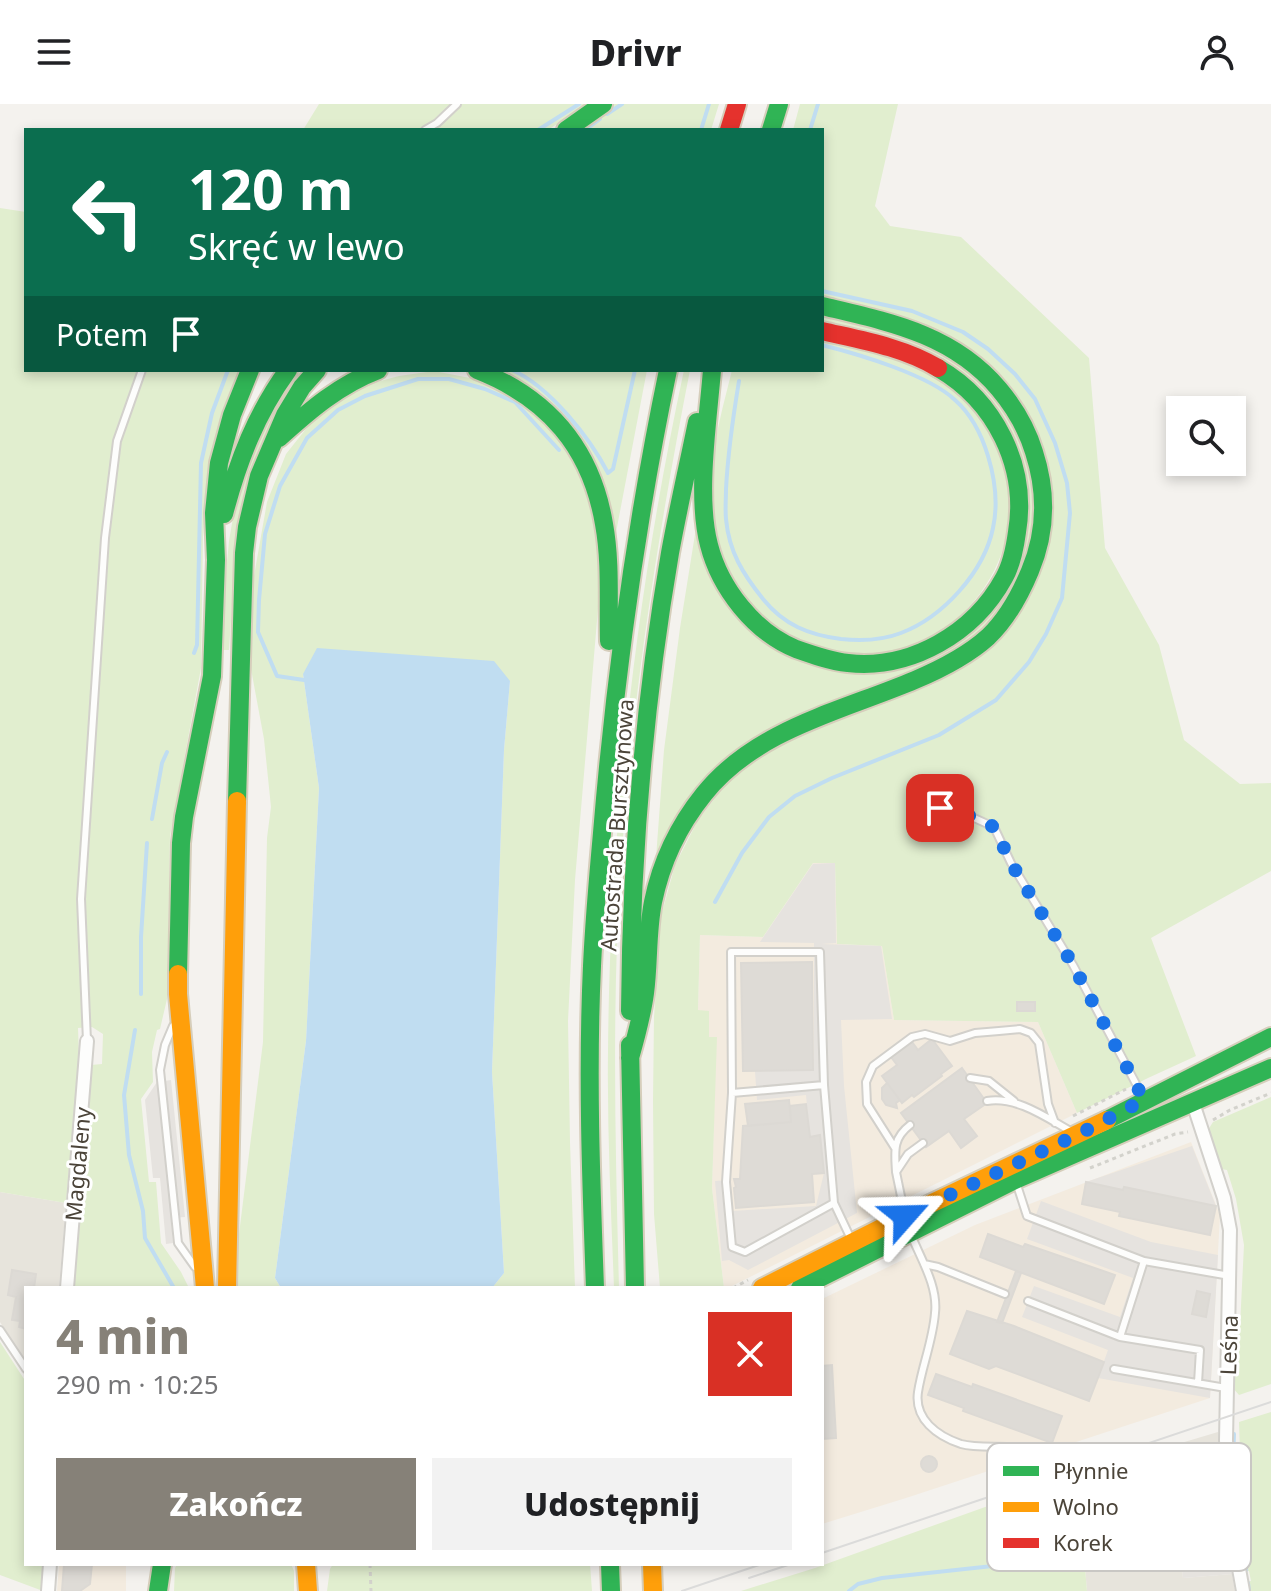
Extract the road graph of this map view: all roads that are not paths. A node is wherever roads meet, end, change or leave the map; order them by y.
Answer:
1 (457, 104) edge
2 (603, 104) edge
3 (737, 104) edge
4 (779, 104) edge
5 (428, 128) edge
6 (569, 128) edge
7 (730, 128) edge
8 (772, 128) edge
9 (824, 307) edge
10 (824, 331) edge
11 (141, 372) edge
12 (249, 372) edge
13 (287, 372) edge
14 (315, 372) edge
15 (372, 372) edge
16 (482, 372) edge
17 (668, 372) edge
18 (710, 372) edge
19 (710, 372) edge
20 (275, 442) junction
21 (216, 560) junction
22 (609, 734) junction
23 (912, 804) dead end
24 (1271, 1037) edge
25 (87, 1041) joint
26 (630, 1058) junction
27 (1271, 1068) edge
28 (970, 1078) dead end
29 (824, 1085) junction
30 (732, 1093) junction
31 (1144, 1100) junction
32 (987, 1101) dead end
33 (1017, 1103) junction
34 (1193, 1103) junction
35 (1055, 1123) junction
36 (910, 1125) dead end
37 (1077, 1135) junction
38 (923, 1143) dead end
39 (895, 1148) junction
40 (896, 1172) junction
41 (1015, 1180) junction
42 (834, 1203) junction
43 (908, 1224) junction
44 (852, 1242) junction
45 (1144, 1261) junction
46 (924, 1264) junction
47 (1230, 1276) junction
48 (67, 1286) edge
49 (205, 1286) edge
50 (227, 1286) edge
51 (595, 1286) edge
52 (635, 1286) edge
53 (766, 1286) edge
54 (803, 1286) edge
55 (1005, 1294) dead end
56 (1028, 1301) dead end
57 (0, 1330) edge
58 (1120, 1337) junction
59 (24, 1366) edge
60 (1114, 1369) dead end
61 (1198, 1383) junction
62 (1226, 1388) junction
63 (1226, 1443) edge
64 (987, 1446) edge
65 (50, 1566) edge
66 (162, 1566) edge
67 (610, 1566) edge
68 (652, 1566) edge
69 (1239, 1571) edge
70 (48, 1591) edge
71 (158, 1591) edge
72 (611, 1591) edge
73 (653, 1591) edge
74 (1243, 1591) edge

1 - 5 lane
2 - 6 main road
3 - 7 main road
4 - 8 main road
9 - 26 main road
10 - 19 main road
11 - 25 lane
12 - 21 main road
13 - 21 main road
14 - 20 main road
15 - 20 main road
16 - 22 main road
17 - 22 main road, Autostrada Bursztynowa
18 - 26 main road, Autostrada Bursztynowa
20 - 50 main road
21 - 49 main road
22 - 51 main road, Autostrada Bursztynowa
23 - 31 lane
24 - 31 main road
25 - 48 street, Magdaleny
26 - 52 main road, Autostrada Bursztynowa
27 - 34 main road
28 - 33 lane
29 - 30 lane
29 - 30 lane
29 - 42 lane
30 - 42 lane
31 - 37 main road
32 - 33 lane
33 - 35 lane
34 - 41 main road
34 - 47 street, Leśna
35 - 37 lane
35 - 39 lane
36 - 39 lane
37 - 43 main road
38 - 40 lane
39 - 40 lane
40 - 43 lane
41 - 43 main road
41 - 45 lane
42 - 44 lane
43 - 44 main road
43 - 46 lane
43 - 54 main road
44 - 53 main road
45 - 47 lane
45 - 58 lane
46 - 55 lane
46 - 64 lane
47 - 62 street, Leśna
56 - 58 lane
57 - 59 lane
58 - 61 lane
60 - 61 lane
61 - 62 lane
62 - 63 street, Leśna
65 - 70 street
66 - 71 main road
67 - 72 main road
68 - 73 main road
69 - 74 street, Leśna

